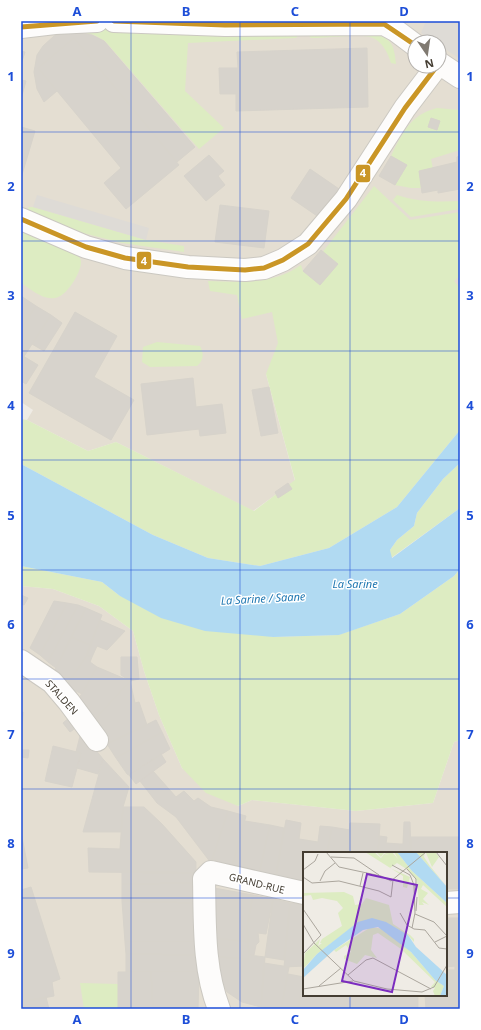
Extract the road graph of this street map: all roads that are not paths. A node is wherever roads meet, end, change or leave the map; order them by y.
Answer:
1 (97, 21) edge
2 (114, 21) edge
3 (387, 23) edge
4 (21, 27) edge
5 (407, 39) edge
6 (447, 68) edge
7 (431, 74) edge
8 (460, 77) edge
9 (21, 219) edge
10 (21, 661) edge
11 (97, 740) dead end
12 (303, 893) edge
13 (447, 902) edge
14 (460, 902) edge
15 (219, 1009) edge

1 - 4 street
2 - 3 street
3 - 5 street
6 - 8 street
7 - 9 street
10 - 11 street, STALDEN
12 - 15 street, GRAND-RUE
13 - 14 street

